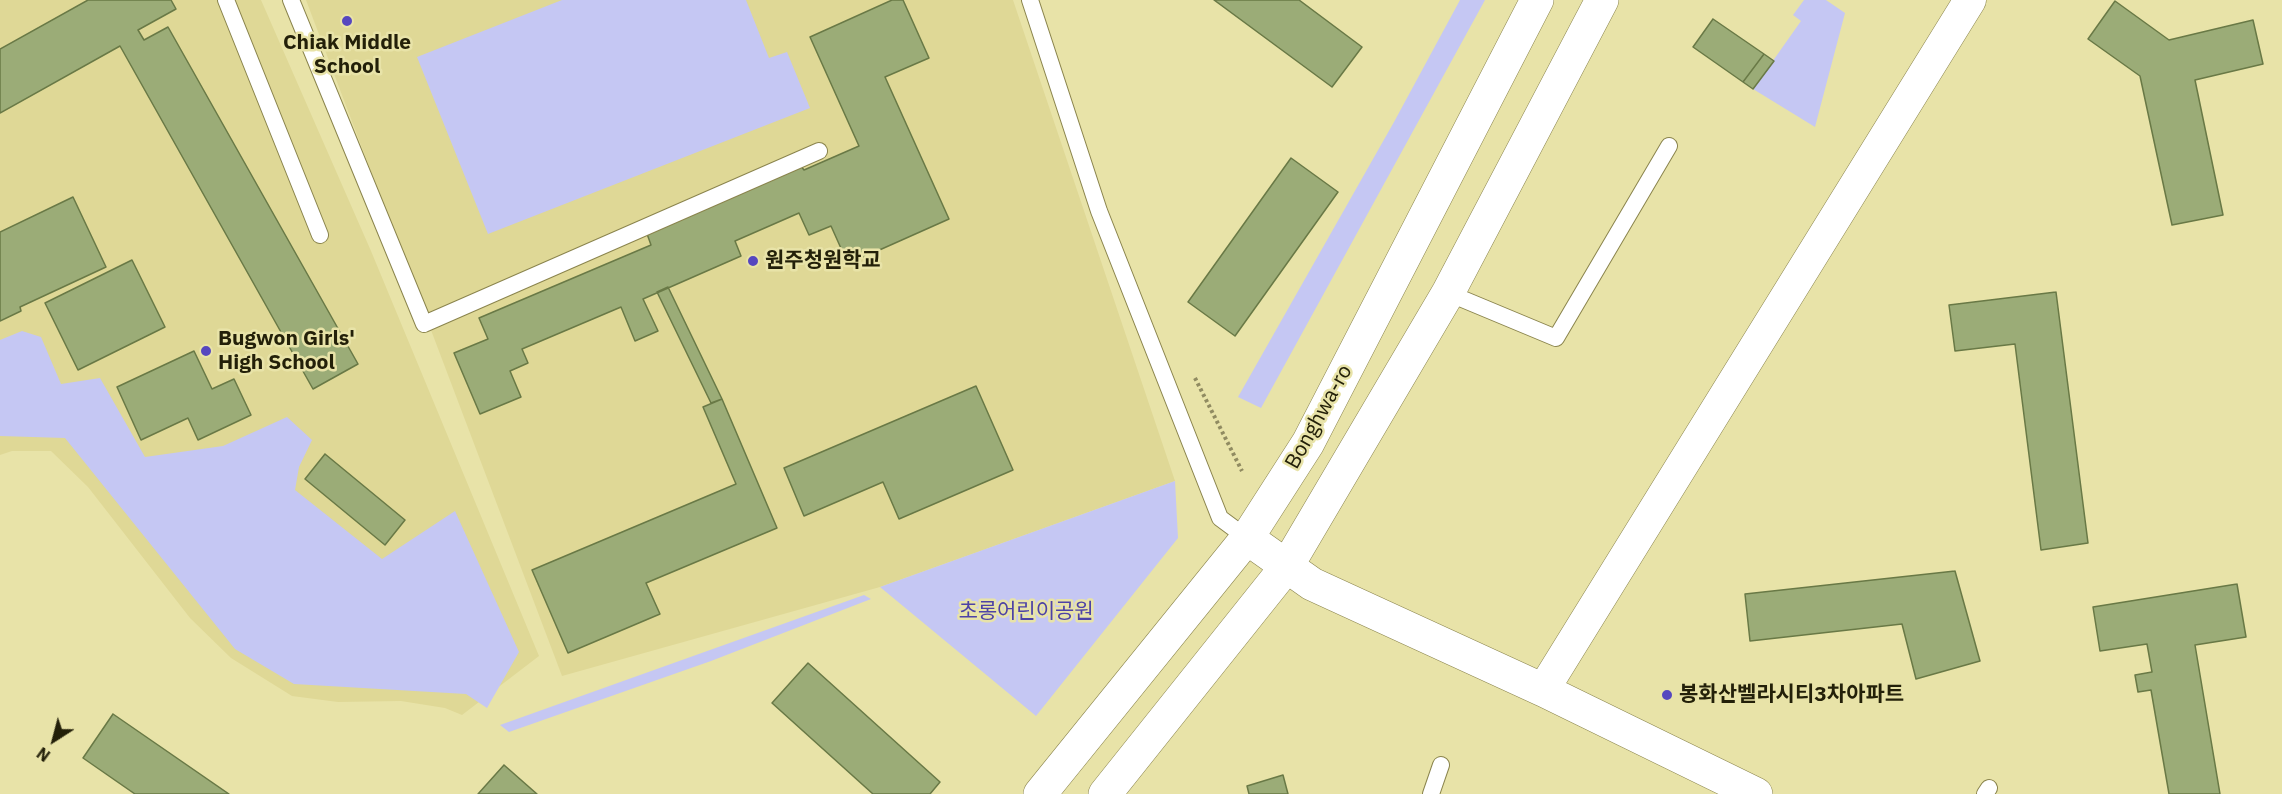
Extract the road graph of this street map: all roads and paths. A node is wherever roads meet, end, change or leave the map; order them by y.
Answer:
1 (226, 0) edge
2 (291, 0) edge
3 (1030, 0) edge
4 (1537, 0) edge
5 (1602, 0) edge
6 (1970, 0) edge
7 (1669, 146) dead end
8 (819, 151) dead end
9 (320, 235) dead end
10 (1448, 293) junction
11 (1168, 385) junction
12 (1242, 471) dead end
13 (1246, 538) junction
14 (1287, 566) junction
15 (1543, 690) junction
16 (1441, 765) dead end
17 (1040, 794) edge
18 (1105, 794) edge
19 (1431, 794) edge
20 (1756, 794) edge

1 - 9 lane
2 - 8 lane
3 - 11 lane
4 - 13 street, Bonghwa-ro
5 - 10 street
6 - 15 street
7 - 10 lane
10 - 14 street
11 - 12 path
11 - 13 lane
13 - 14 street
13 - 17 street, Bonghwa-ro
14 - 15 street
14 - 18 street
15 - 20 street
16 - 19 lane

